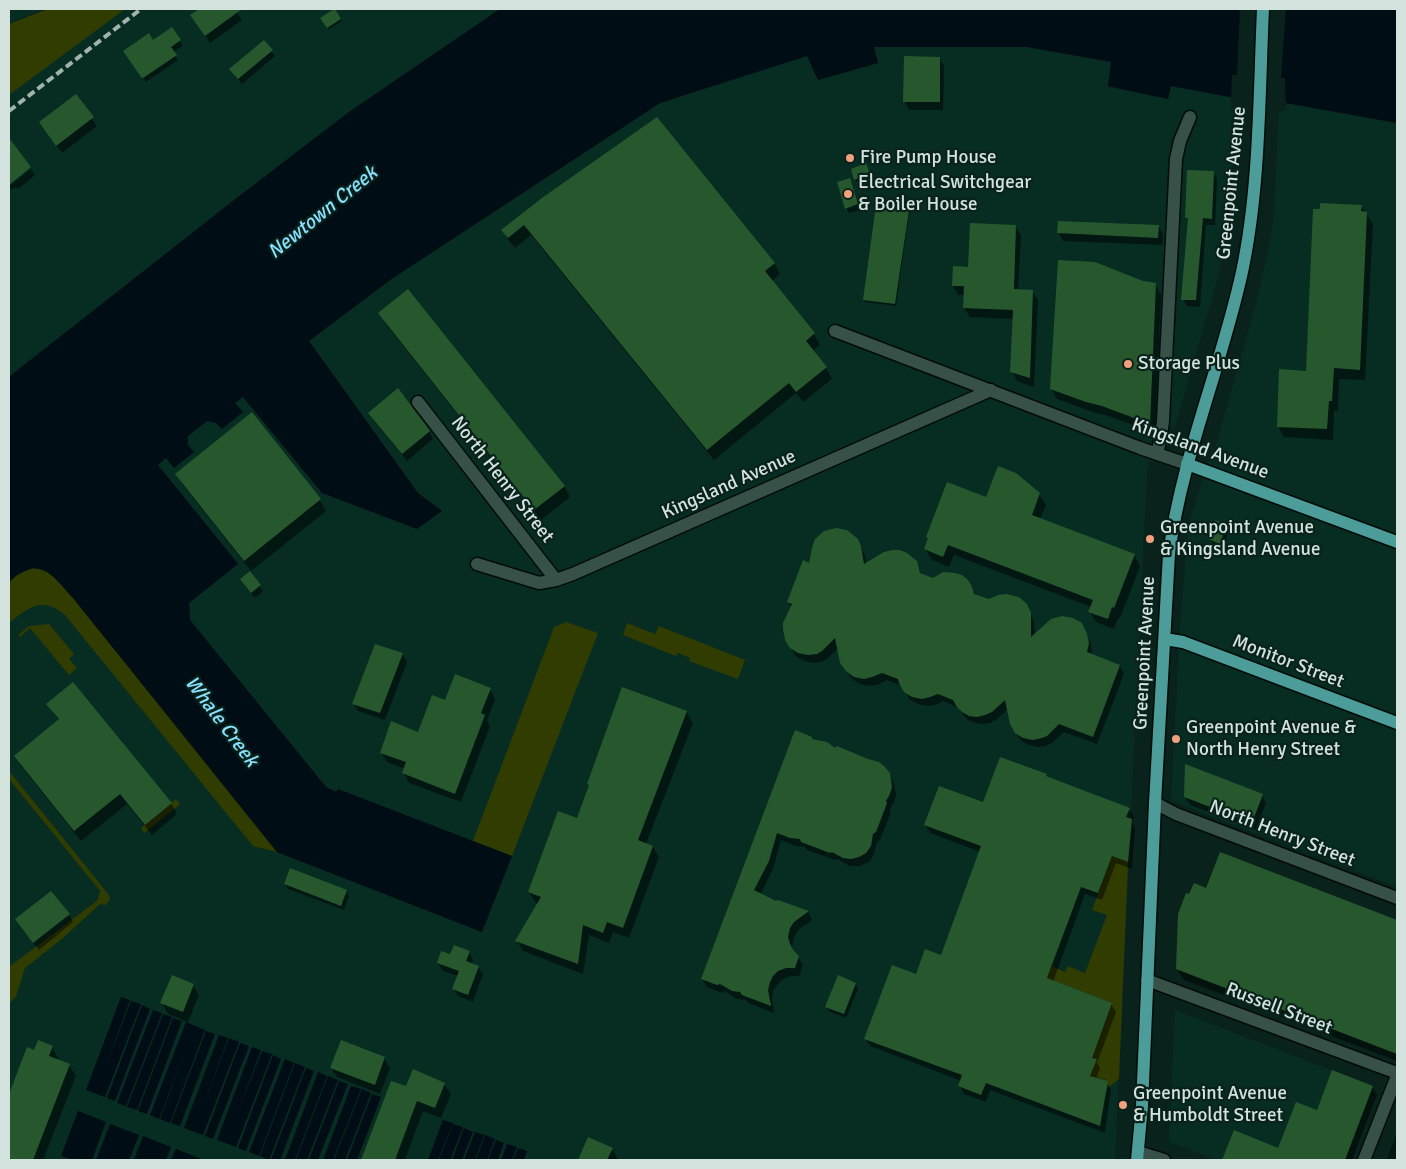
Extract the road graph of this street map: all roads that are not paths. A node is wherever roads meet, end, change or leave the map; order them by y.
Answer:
1 (1263, 9) edge
2 (1190, 117) dead end
3 (835, 330) dead end
4 (991, 390) junction
5 (418, 402) dead end
6 (1157, 454) junction
7 (1187, 464) junction
8 (1397, 542) edge
9 (477, 564) dead end
10 (556, 580) junction
11 (1165, 639) junction
12 (1397, 723) edge
13 (1155, 803) junction
14 (1397, 898) edge
15 (1147, 980) junction
16 (1397, 1075) edge
17 (1138, 1156) edge
18 (1164, 1160) edge
19 (1364, 1160) edge

1 - 7 main road, Greenpoint Avenue
2 - 6 street
3 - 4 street, Kingsland Avenue
4 - 6 street, Kingsland Avenue
4 - 10 street, Kingsland Avenue
5 - 10 street, North Henry Street
6 - 7 street, Kingsland Avenue
7 - 8 main road, Kingsland Avenue
7 - 11 main road, Greenpoint Avenue
9 - 10 street, Kingsland Avenue
11 - 12 main road, Monitor Street
11 - 13 main road, Greenpoint Avenue
13 - 14 street, North Henry Street
13 - 15 main road, Greenpoint Avenue
15 - 16 street, Russell Street
15 - 17 main road, Greenpoint Avenue
16 - 19 street
17 - 18 street

